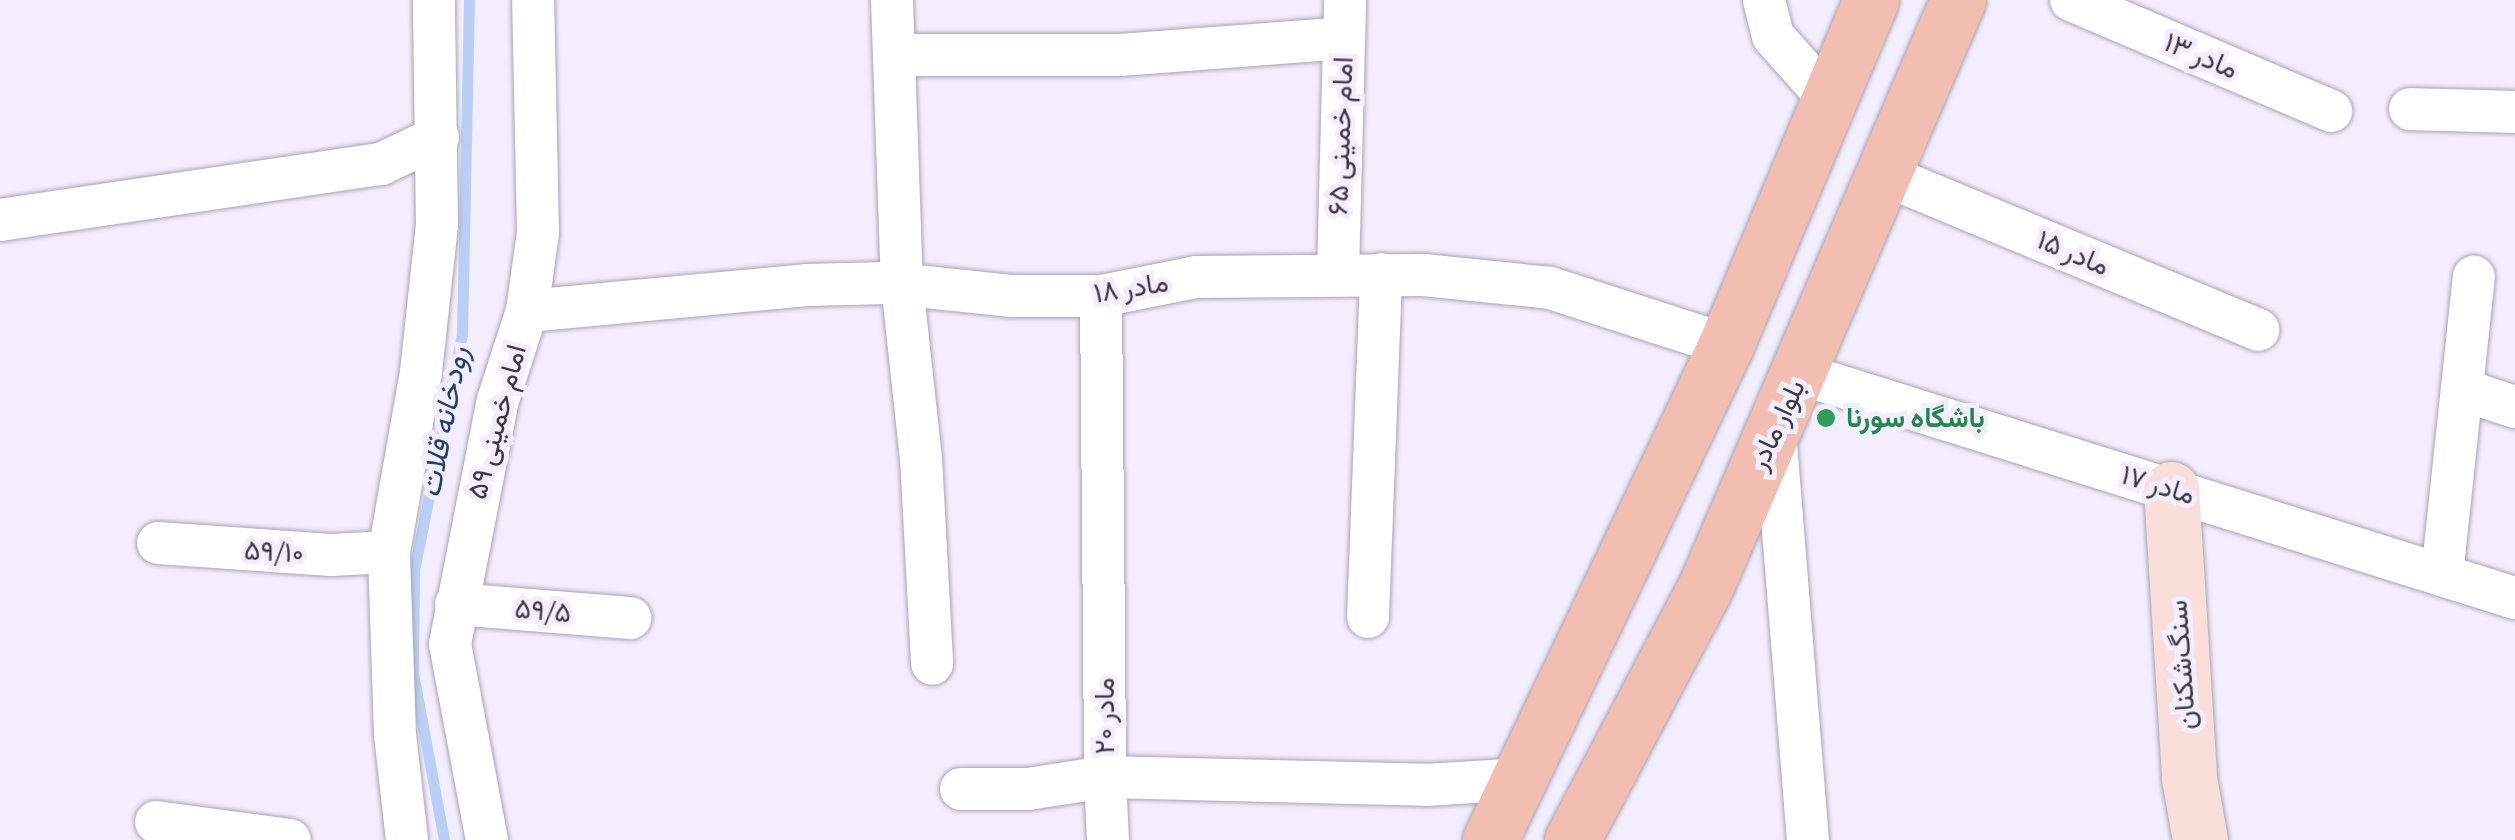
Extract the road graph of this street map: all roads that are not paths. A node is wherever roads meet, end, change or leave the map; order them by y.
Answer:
1 (434, 0) edge
2 (532, 0) edge
3 (892, 0) edge
4 (1764, 0) edge
5 (1871, 0) edge
6 (1958, 0) edge
7 (2072, 0) edge
8 (1344, 19) edge
9 (894, 55) junction
10 (1826, 96) junction
11 (2410, 109) dead end
12 (2331, 111) dead end
13 (2515, 112) edge
14 (438, 137) junction
15 (1887, 176) junction
16 (0, 220) edge
17 (1338, 273) junction
18 (1381, 274) junction
19 (2474, 277) dead end
20 (902, 284) junction
21 (1101, 296) junction
22 (527, 312) junction
23 (2258, 330) dead end
24 (1726, 345) junction
25 (1801, 374) junction
26 (2463, 390) junction
27 (2515, 407) edge
28 (1774, 425) junction
29 (2170, 489) junction
30 (158, 543) dead end
31 (389, 552) junction
32 (2442, 575) junction
33 (2515, 598) edge
34 (456, 604) junction
35 (1368, 617) dead end
36 (630, 618) dead end
37 (932, 664) dead end
38 (1105, 777) junction
39 (1523, 779) junction
40 (961, 788) dead end
41 (156, 822) dead end
42 (290, 840) edge
43 (407, 840) edge
44 (488, 840) edge
45 (1108, 840) edge
46 (1490, 840) edge
47 (1572, 840) edge
48 (1808, 840) edge
49 (2200, 840) edge

1 - 14 street
2 - 22 street, امام خمینی ۵۹
3 - 9 street
4 - 10 street
5 - 10 main road
6 - 15 main road, بلوار مادر
7 - 12 street, مادر ۱۳
8 - 9 street
8 - 17 street, امام خمینی ۶۵
9 - 20 street
10 - 24 main road
11 - 13 street
14 - 16 street
14 - 31 street
15 - 23 street, مادر ۱۵
15 - 25 main road, بلوار مادر
17 - 18 street, مادر ۱۸
17 - 21 street, مادر ۱۸
18 - 24 street, مادر ۱۸
18 - 35 street
19 - 26 street
20 - 21 street, مادر ۱۸
20 - 22 street, مادر ۱۸
20 - 37 street
21 - 38 street, مادر ۲۰
22 - 34 street, امام خمینی ۵۹
24 - 39 main road
25 - 28 main road, بلوار مادر
25 - 29 street, مادر ۱۷
26 - 27 street
26 - 32 street
28 - 47 main road, بلوار مادر
28 - 48 street
29 - 32 street, مادر ۱۷
29 - 49 street, سنگ‌شکنان
30 - 31 street, ۵۹/۱۰
31 - 43 street
32 - 33 street, مادر ۱۷
34 - 36 street, ۵۹/۵
34 - 44 street, امام خمینی ۵۹
38 - 39 street, مادر ۲۰
38 - 40 street
38 - 45 street
39 - 46 main road
41 - 42 street

